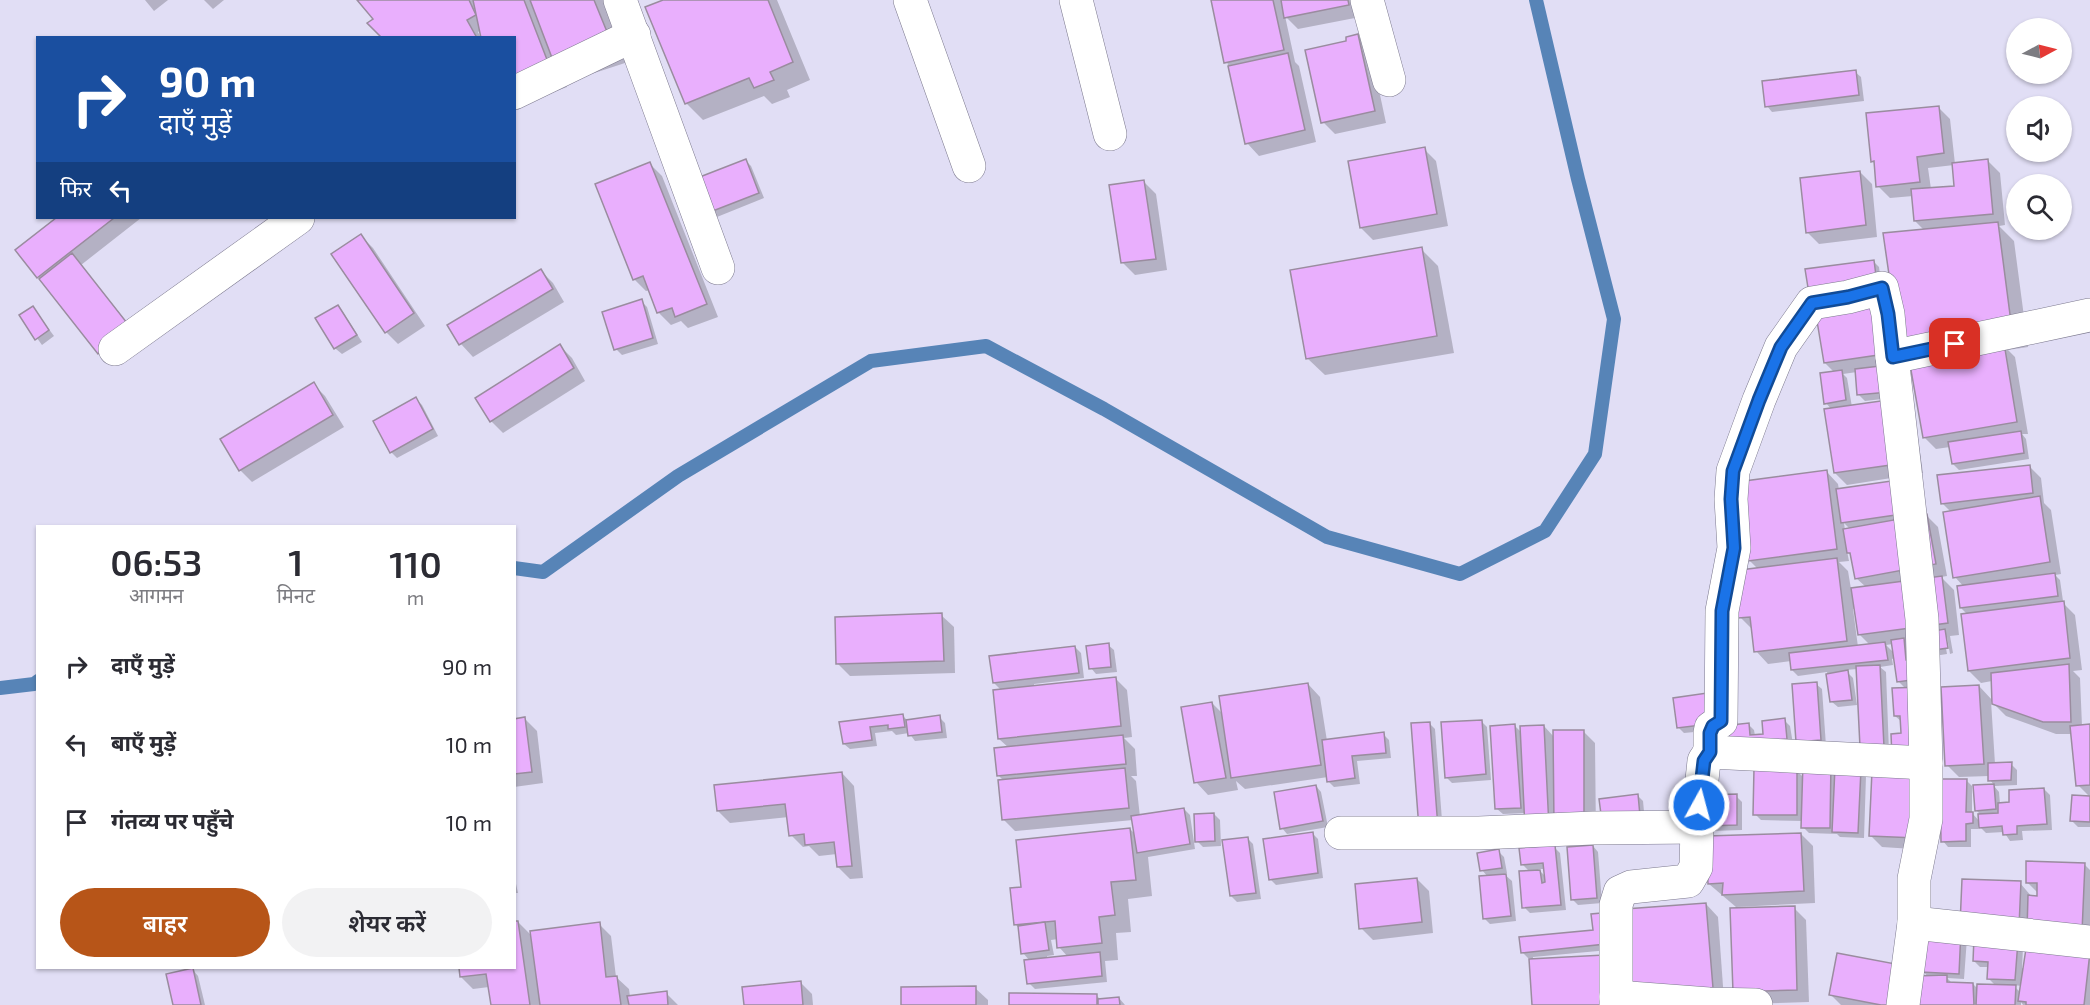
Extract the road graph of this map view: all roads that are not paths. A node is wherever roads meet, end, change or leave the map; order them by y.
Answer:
1 (620, 0) edge
2 (910, 0) edge
3 (1076, 0) edge
4 (1367, 0) edge
5 (634, 35) junction
6 (1389, 80) dead end
7 (516, 92) edge
8 (1110, 134) dead end
9 (969, 166) dead end
10 (297, 219) edge
11 (718, 268) dead end
12 (2090, 315) edge
13 (115, 349) dead end
14 (1893, 357) junction
15 (1710, 752) junction
16 (1926, 763) junction
17 (1697, 827) junction
18 (1341, 833) dead end
19 (1914, 923) junction
20 (2090, 942) edge
21 (1616, 1001) edge
22 (1756, 1005) edge
23 (1903, 1005) edge

1 - 5 street
2 - 9 street
3 - 8 street
4 - 6 street
5 - 7 street
5 - 11 street
10 - 13 street
12 - 14 street
14 - 15 street
14 - 16 street
15 - 16 street
15 - 17 street
16 - 19 street
17 - 18 street
17 - 21 street
19 - 20 street
19 - 23 street
21 - 22 street

